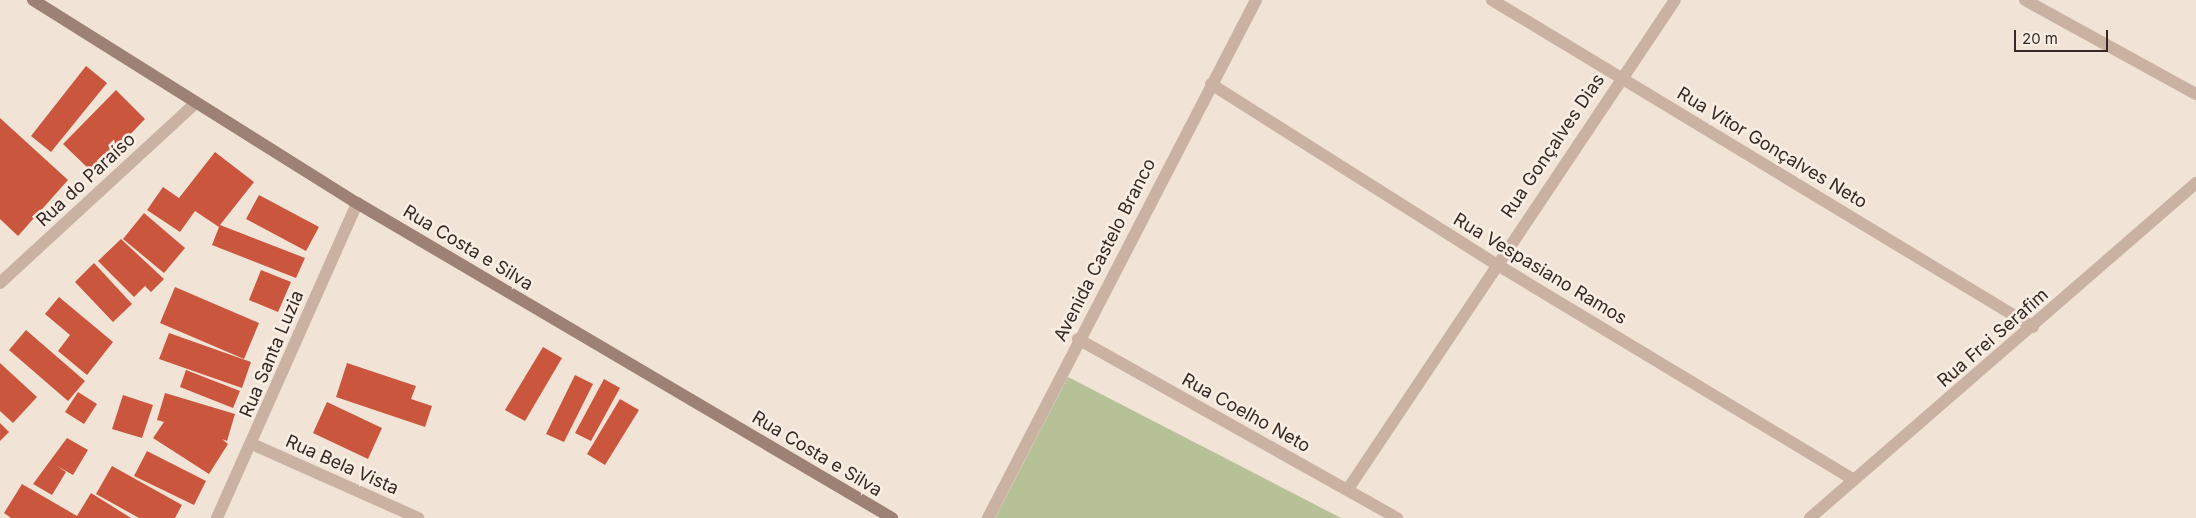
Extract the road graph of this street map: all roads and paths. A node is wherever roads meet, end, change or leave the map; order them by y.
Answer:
1 (33, 0) edge
2 (1256, 0) edge
3 (1492, 0) edge
4 (1675, 0) edge
5 (2025, 0) edge
6 (1620, 77) junction
7 (1211, 84) junction
8 (2196, 94) edge
9 (196, 103) junction
10 (2196, 183) edge
11 (357, 203) junction
12 (1496, 264) junction
13 (0, 283) edge
14 (2033, 327) junction
15 (1078, 340) junction
16 (252, 444) junction
17 (1854, 480) junction
18 (1348, 489) junction
19 (217, 518) edge
20 (418, 518) edge
21 (892, 518) edge
22 (988, 518) edge
23 (1397, 518) edge
24 (1810, 518) edge

1 - 9 street, Rua Costa e Silva
2 - 7 street, Avenida Castelo Branco
3 - 6 street, Rua Vitor Gonçalves Neto
4 - 6 street, Rua Gonçalves Dias
5 - 8 street
6 - 12 street, Rua Gonçalves Dias
6 - 14 street, Rua Vitor Gonçalves Neto
7 - 12 street, Rua Vespasiano Ramos
7 - 15 street, Avenida Castelo Branco
9 - 11 street, Rua Costa e Silva
9 - 13 street, Rua do Paraíso
10 - 14 street, Rua Frei Serafim
11 - 16 street, Rua Santa Luzia
11 - 21 street, Rua Costa e Silva
12 - 17 street, Rua Vespasiano Ramos
12 - 18 street, Rua Gonçalves Dias
14 - 17 street, Rua Frei Serafim
15 - 18 street, Rua Coelho Neto
15 - 22 street, Avenida Castelo Branco
16 - 19 street, Rua Santa Luzia
16 - 20 street, Rua Bela Vista
17 - 24 street, Rua Frei Serafim
18 - 23 street, Rua Coelho Neto

